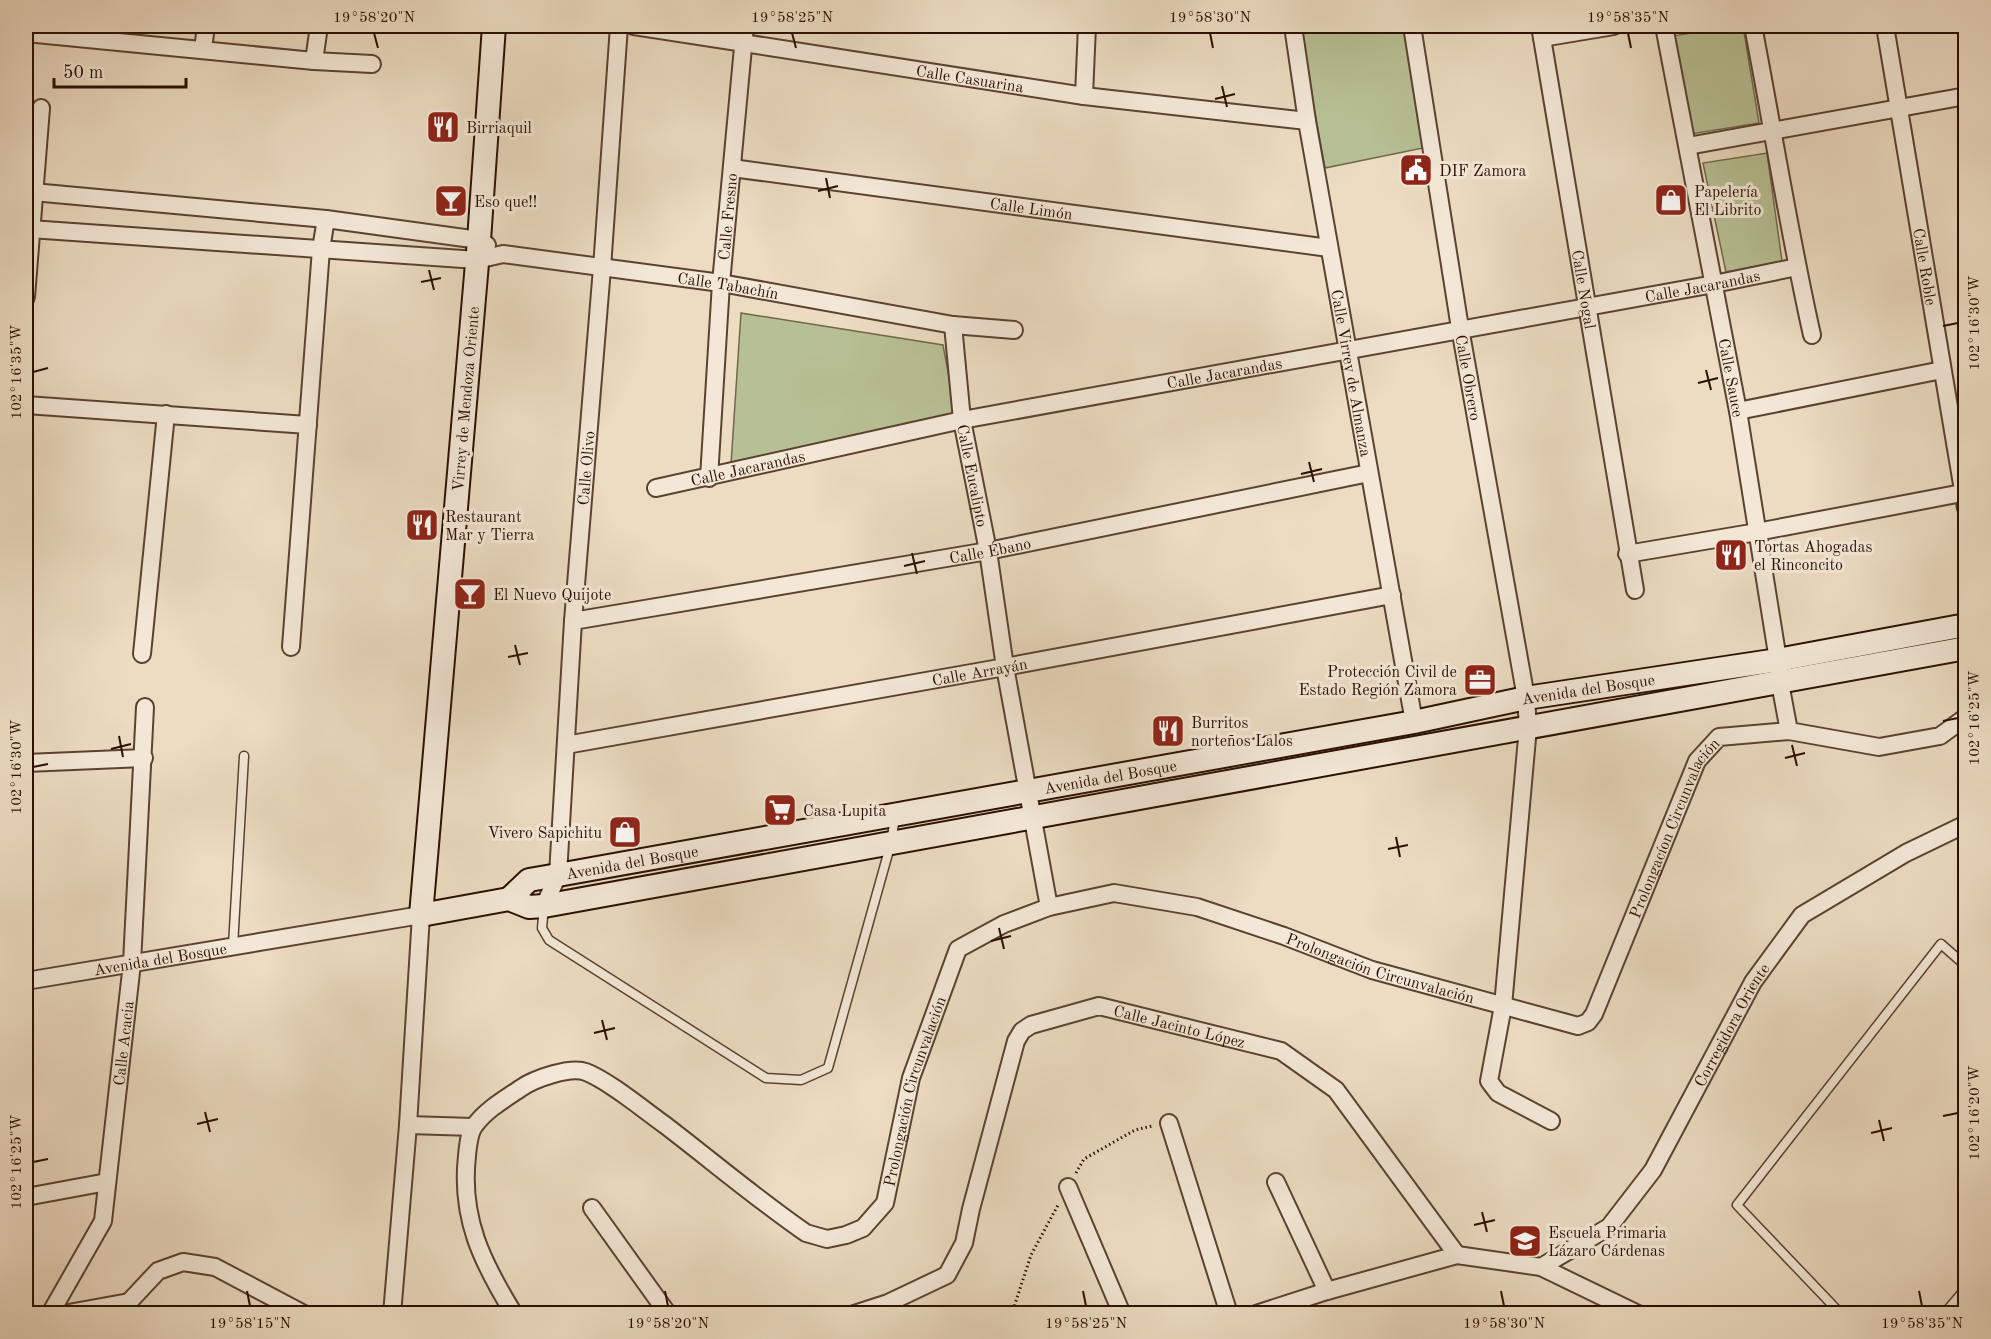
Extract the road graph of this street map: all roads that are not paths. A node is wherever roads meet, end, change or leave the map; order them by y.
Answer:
1 (206, 26) edge
2 (319, 26) edge
3 (494, 26) edge
4 (619, 26) edge
5 (634, 26) edge
6 (1088, 26) edge
7 (1293, 26) edge
8 (1412, 26) edge
9 (1614, 26) edge
10 (1664, 26) edge
11 (1753, 26) edge
12 (1885, 26) edge
13 (1541, 32) edge
14 (26, 33) edge
15 (82, 33) edge
16 (744, 33) edge
17 (203, 49) junction
18 (314, 60) junction
19 (372, 64) dead end
20 (1084, 96) junction
21 (1965, 96) edge
22 (1900, 107) junction
23 (41, 108) dead end
24 (1306, 121) junction
25 (1773, 129) junction
26 (1688, 146) junction
27 (732, 168) junction
28 (33, 192) junction
29 (326, 219) junction
30 (30, 229) junction
31 (1329, 248) junction
32 (321, 249) junction
33 (478, 250) junction
34 (1797, 267) junction
35 (602, 268) junction
36 (721, 283) junction
37 (1714, 284) junction
38 (26, 297) edge
39 (1587, 307) junction
40 (953, 325) junction
41 (1460, 328) junction
42 (1014, 330) dead end
43 (1812, 335) dead end
44 (1346, 350) junction
45 (1942, 370) junction
46 (26, 405) edge
47 (1738, 411) junction
48 (166, 414) junction
49 (963, 420) junction
50 (308, 425) junction
51 (1369, 473) junction
52 (709, 478) junction
53 (656, 488) dead end
54 (1964, 501) edge
55 (1758, 532) junction
56 (988, 551) junction
57 (1628, 554) junction
58 (1635, 590) dead end
59 (1392, 595) junction
60 (573, 621) junction
61 (1965, 625) edge
62 (291, 647) dead end
63 (1965, 648) edge
64 (142, 654) dead end
65 (1778, 660) junction
66 (1005, 667) junction
67 (1780, 683) junction
68 (1526, 698) junction
69 (145, 707) dead end
70 (1965, 717) edge
71 (1414, 722) junction
72 (1528, 727) junction
73 (1789, 731) junction
74 (566, 745) junction
75 (244, 756) dead end
76 (144, 758) junction
77 (26, 763) edge
78 (1029, 790) junction
79 (895, 814) junction
80 (1032, 816) junction
81 (1965, 824) edge
82 (891, 843) junction
83 (558, 874) junction
84 (509, 899) junction
85 (544, 906) junction
86 (1049, 907) junction
87 (421, 915) junction
88 (233, 946) junction
89 (132, 963) junction
90 (1965, 966) edge
91 (26, 981) edge
92 (1503, 1006) junction
93 (1588, 1022) joint
94 (1551, 1120) dead end
95 (1169, 1123) dead end
96 (408, 1125) junction
97 (473, 1127) junction
98 (107, 1182) junction
99 (1276, 1182) dead end
100 (1068, 1187) dead end
101 (26, 1197) edge
102 (592, 1208) dead end
103 (1457, 1255) junction
104 (1541, 1267) junction
105 (1965, 1288) edge
106 (1328, 1291) junction
107 (127, 1308) edge
108 (50, 1314) edge
109 (63, 1314) edge
110 (304, 1314) edge
111 (392, 1314) edge
112 (514, 1314) edge
113 (668, 1314) edge
114 (854, 1314) edge
115 (1122, 1314) edge
116 (1229, 1314) edge
117 (1256, 1314) edge
118 (1638, 1314) edge
119 (1841, 1314) edge
120 (1944, 1314) edge

1 - 17 street
2 - 18 street
3 - 33 street, Virrey de Mendoza Oriente
4 - 35 street, Calle Olivo
5 - 16 street, Calle Casuarina
6 - 20 street
7 - 24 street, Calle Virrey de Almanza
8 - 41 street, Calle Obrero
9 - 13 street
10 - 26 street, Calle Sauce
11 - 25 street
12 - 22 street, Calle Roble
13 - 39 street, Calle Nogal
14 - 15 street
15 - 17 street
16 - 20 street, Calle Casuarina
16 - 27 street, Calle Fresno
17 - 18 street
18 - 19 street
20 - 24 street, Calle Casuarina
21 - 22 street
22 - 25 street
22 - 45 street, Calle Roble
23 - 28 street
24 - 31 street, Calle Virrey de Almanza
25 - 26 street
25 - 34 street
26 - 37 street, Calle Sauce
27 - 31 street, Calle Limón
27 - 36 street, Calle Fresno
28 - 29 street
28 - 30 street
29 - 32 street
29 - 33 street
30 - 32 street
30 - 38 street
31 - 44 street, Calle Virrey de Almanza
32 - 33 street
32 - 50 street
33 - 35 street, Calle Tabachín
33 - 87 street, Virrey de Mendoza Oriente
34 - 37 street, Calle Jacarandas
34 - 43 street
35 - 36 street, Calle Tabachín
35 - 60 street, Calle Olivo
36 - 40 street, Calle Tabachín
36 - 52 street, Calle Fresno
37 - 39 street, Calle Jacarandas
37 - 47 street, Calle Sauce
39 - 41 street, Calle Jacarandas
39 - 57 street, Calle Nogal
40 - 42 street, Calle Tabachín
40 - 49 street, Calle Eucalipto
41 - 44 street, Calle Jacarandas
41 - 68 street, Calle Obrero
44 - 49 street, Calle Jacarandas
44 - 51 street, Calle Virrey de Almanza
45 - 47 street
45 - 54 street, Calle Roble
46 - 48 street
47 - 55 street, Calle Sauce
48 - 50 street
48 - 64 street
49 - 52 street, Calle Jacarandas
49 - 56 street, Calle Eucalipto
50 - 62 street
51 - 56 street, Calle Ébano
51 - 59 street, Calle Virrey de Almanza
52 - 53 street, Calle Jacarandas
54 - 55 street
55 - 57 street
55 - 65 street, Calle Sauce
56 - 60 street, Calle Ébano
56 - 66 street, Calle Eucalipto
57 - 58 street, Calle Nogal
59 - 66 street, Calle Arrayán
59 - 71 street, Calle Virrey de Almanza
60 - 74 street, Calle Olivo
61 - 65 street, Avenida del Bosque
63 - 67 street, Avenida del Bosque
65 - 67 street, Calle Sauce
65 - 68 street, Avenida del Bosque
66 - 74 street, Calle Arrayán
66 - 78 street, Calle Eucalipto
67 - 72 street, Avenida del Bosque
67 - 73 street, Calle Sauce
68 - 71 street, Avenida del Bosque
68 - 72 street, Calle Obrero
69 - 76 street, Calle Acacia
70 - 73 street, Prolongacíon Circunvalación
71 - 78 street, Avenida del Bosque
72 - 80 street, Avenida del Bosque
72 - 92 street, Calle Obrero
73 - 93 street, Prolongacíon Circunvalación
74 - 83 street, Calle Olivo
75 - 88 lane
76 - 77 street
76 - 89 street, Calle Acacia
78 - 79 street, Avenida del Bosque
78 - 80 street, Calle Eucalipto
79 - 82 lane
79 - 83 street, Avenida del Bosque
80 - 82 street, Avenida del Bosque
80 - 86 street, Calle Eucalipto
81 - 104 street, Corregidora Oriente
82 - 85 street, Avenida del Bosque
82 - 85 lane
83 - 84 street, Avenida del Bosque
83 - 85 street, Calle Olivo
84 - 85 street, Avenida del Bosque
84 - 87 street, Avenida del Bosque
86 - 92 street, Prolongación Circunvalación
86 - 97 street, Prolongación Circunvalación
87 - 88 street, Avenida del Bosque
87 - 96 street
88 - 89 street, Avenida del Bosque
89 - 91 street, Avenida del Bosque
89 - 98 street, Calle Acacia
90 - 119 lane
92 - 93 street, Prolongación Circunvalación
92 - 94 street, Calle Obrero
95 - 116 street
96 - 97 street
96 - 111 street
97 - 112 street
98 - 101 street
98 - 108 street, Calle Acacia
99 - 106 street
100 - 115 street
102 - 113 street
103 - 104 street
103 - 106 street
103 - 114 street, Calle Jacinto López
104 - 118 street
105 - 120 lane
106 - 117 street
107 - 109 street
107 - 110 street

